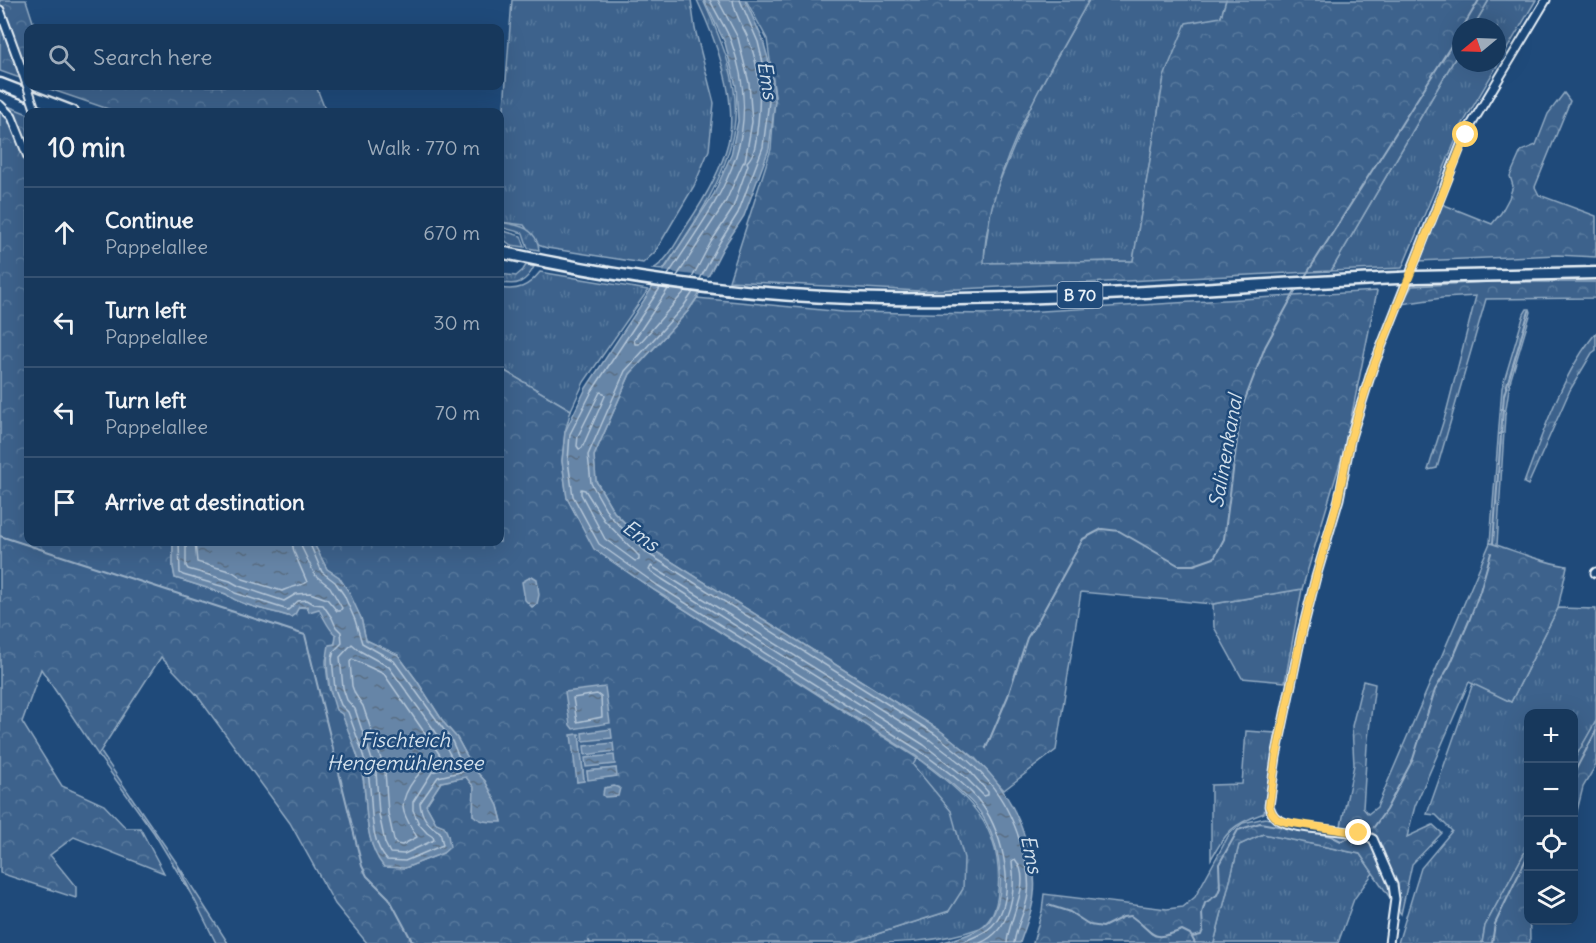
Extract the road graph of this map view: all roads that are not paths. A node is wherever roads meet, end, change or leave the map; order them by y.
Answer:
1 (1546, 0) edge
2 (0, 10) edge
3 (24, 76) edge
4 (0, 84) edge
5 (29, 90) edge
6 (0, 105) edge
7 (35, 108) edge
8 (63, 108) edge
9 (24, 148) edge
10 (504, 253) edge
11 (1596, 273) edge
12 (1389, 943) edge

1 - 12 street
2 - 3 street, bridge
4 - 8 main road
5 - 7 street, bridge
6 - 9 street
10 - 11 main road, B 70, bridge

